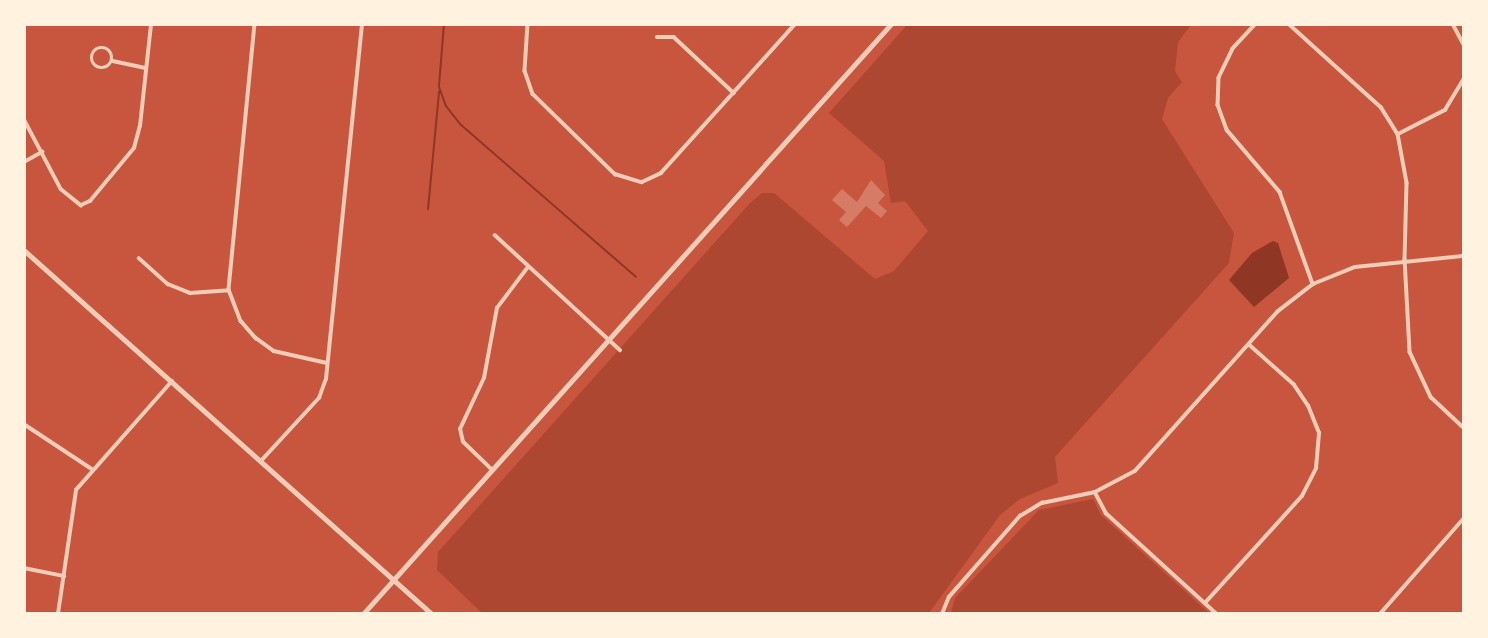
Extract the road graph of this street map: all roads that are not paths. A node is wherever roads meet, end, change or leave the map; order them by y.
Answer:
1 (151, 24) edge
2 (255, 24) edge
3 (362, 24) edge
4 (528, 24) edge
5 (795, 24) edge
6 (891, 24) edge
7 (1256, 24) edge
8 (1289, 24) edge
9 (1453, 24) edge
10 (657, 37) dead end
11 (1464, 45) edge
12 (113, 61) junction
13 (145, 68) junction
14 (1464, 78) edge
15 (734, 93) junction
16 (24, 119) edge
17 (1398, 134) junction
18 (42, 152) junction
19 (24, 162) edge
20 (495, 235) dead end
21 (24, 250) edge
22 (1464, 256) edge
23 (139, 258) dead end
24 (1405, 259) junction
25 (528, 267) junction
26 (1313, 284) junction
27 (229, 289) junction
28 (609, 341) junction
29 (1250, 346) junction
30 (620, 350) dead end
31 (327, 363) junction
32 (172, 381) junction
33 (24, 424) edge
34 (1464, 428) edge
35 (261, 461) junction
36 (92, 469) junction
37 (492, 470) junction
38 (1095, 492) junction
39 (1464, 518) edge
40 (24, 568) edge
41 (64, 576) junction
42 (394, 580) junction
43 (1205, 603) junction
44 (58, 614) edge
45 (363, 614) edge
46 (432, 614) edge
47 (942, 614) edge
48 (1217, 614) edge
49 (1380, 614) edge

1 - 13 street
2 - 27 street
3 - 31 street
4 - 15 street
5 - 15 street
6 - 28 street
7 - 26 street
8 - 17 street
9 - 11 street
10 - 15 street
12 - 12 street
12 - 13 street
13 - 18 street
14 - 17 street
16 - 18 street
17 - 24 street
18 - 19 street
20 - 25 street
21 - 32 street
22 - 24 street
23 - 27 street
24 - 26 street
24 - 34 street
25 - 28 street
25 - 37 street
26 - 29 street
27 - 31 street
28 - 30 street
28 - 37 street
29 - 38 street
29 - 43 street
31 - 35 street
32 - 35 street
32 - 36 street
33 - 36 street
35 - 42 street
36 - 41 street
37 - 42 street
38 - 43 street
38 - 47 street
39 - 49 street
40 - 41 street
41 - 44 street
42 - 45 street
42 - 46 street
43 - 48 street

